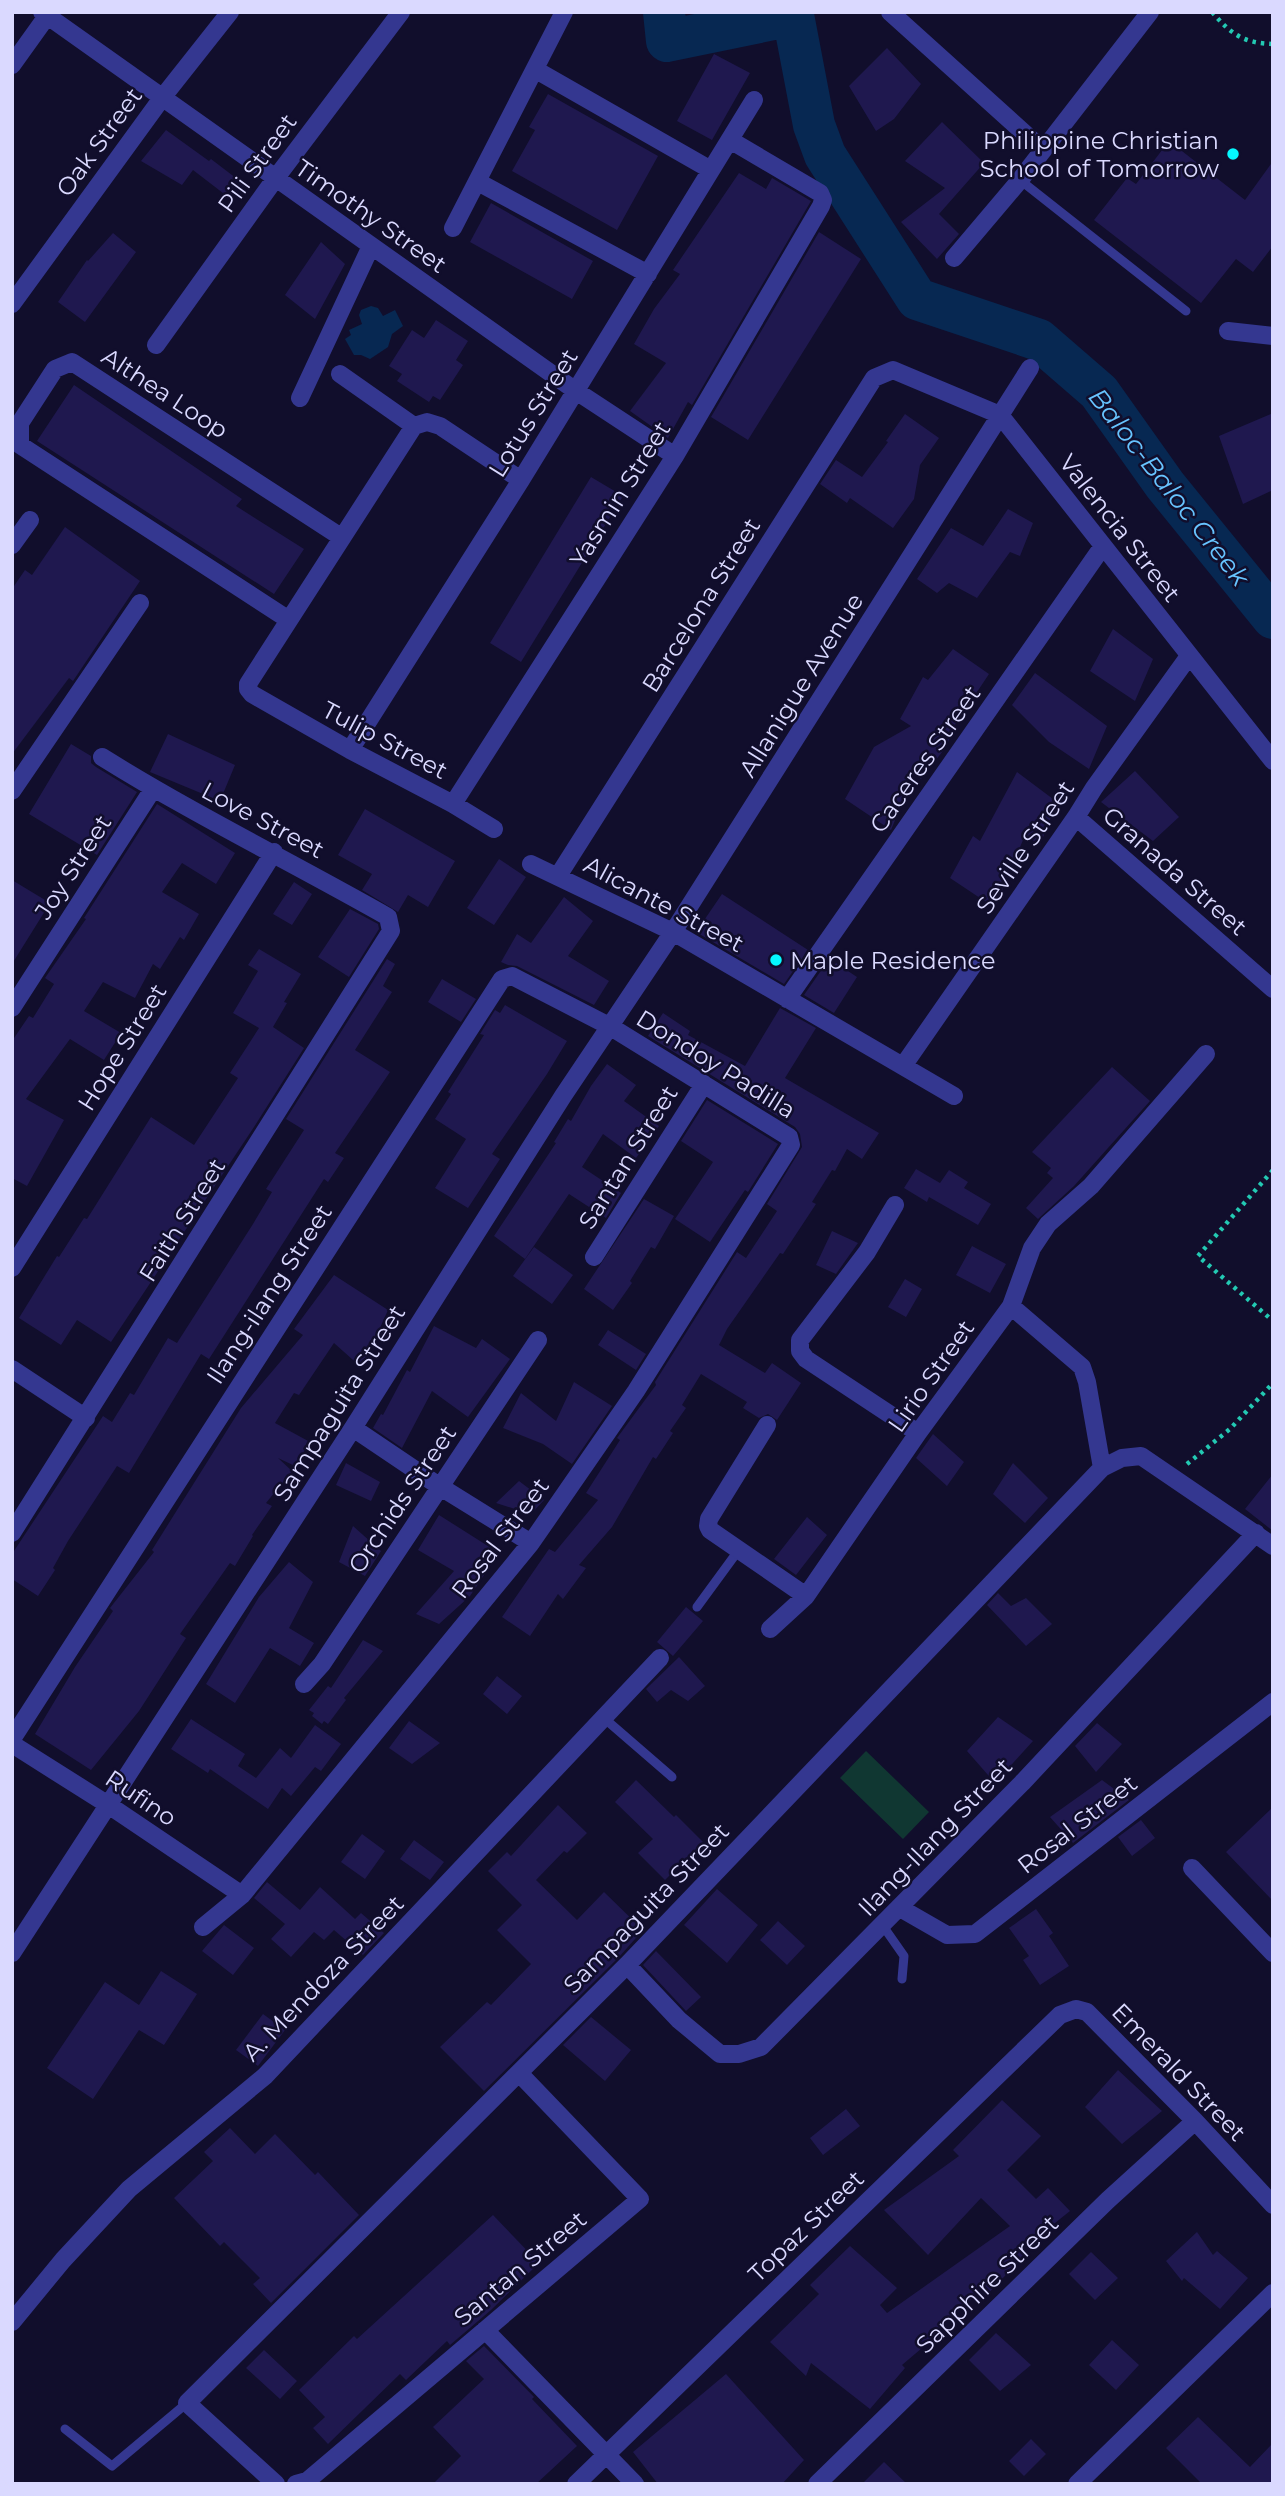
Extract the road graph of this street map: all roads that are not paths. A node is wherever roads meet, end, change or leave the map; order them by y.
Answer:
1 (230, 12) edge
2 (401, 12) edge
3 (565, 12) edge
4 (890, 12) edge
5 (1150, 12) edge
6 (47, 13) edge
7 (12, 65) edge
8 (536, 70) junction
9 (162, 98) junction
10 (754, 100) dead end
11 (730, 140) junction
12 (1043, 150) junction
13 (712, 170) junction
14 (275, 179) junction
15 (1020, 180) junction
16 (478, 182) junction
17 (453, 228) dead end
18 (370, 246) junction
19 (954, 258) dead end
20 (648, 274) junction
21 (12, 304) edge
22 (1186, 311) dead end
23 (1228, 331) dead end
24 (1273, 336) edge
25 (156, 345) dead end
26 (1030, 368) dead end
27 (893, 370) joint
28 (340, 374) dead end
29 (576, 391) junction
30 (300, 398) dead end
31 (1000, 415) junction
32 (414, 426) junction
33 (675, 456) junction
34 (521, 480) junction
35 (30, 520) dead end
36 (341, 537) junction
37 (12, 545) edge
38 (1104, 546) junction
39 (140, 603) dead end
40 (289, 620) junction
41 (1189, 656) junction
42 (350, 750) junction
43 (102, 757) dead end
44 (1273, 761) edge
45 (153, 789) junction
46 (12, 791) edge
47 (453, 804) junction
48 (1076, 817) junction
49 (494, 829) dead end
50 (274, 852) junction
51 (531, 864) dead end
52 (558, 876) junction
53 (391, 931) joint
54 (673, 932) junction
55 (1273, 989) edge
56 (787, 999) junction
57 (12, 1008) edge
58 (611, 1027) junction
59 (1206, 1055) dead end
60 (903, 1066) junction
61 (704, 1084) junction
62 (954, 1096) dead end
63 (791, 1145) joint
64 (895, 1205) dead end
65 (594, 1257) dead end
66 (12, 1269) edge
67 (1011, 1306) junction
68 (538, 1340) dead end
69 (12, 1368) edge
70 (86, 1418) junction
71 (767, 1425) dead end
72 (353, 1428) junction
73 (918, 1433) junction
74 (1102, 1468) junction
75 (439, 1486) junction
76 (12, 1533) edge
77 (1256, 1533) junction
78 (531, 1544) junction
79 (1273, 1546) edge
80 (738, 1551) junction
81 (806, 1596) junction
82 (697, 1607) dead end
83 (770, 1629) dead end
84 (660, 1658) dead end
85 (304, 1684) dead end
86 (1273, 1702) edge
87 (605, 1719) junction
88 (12, 1741) edge
89 (672, 1777) dead end
90 (110, 1806) junction
91 (1192, 1868) dead end
92 (242, 1895) junction
93 (900, 1908) junction
94 (883, 1926) junction
95 (204, 1927) dead end
96 (1273, 1953) edge
97 (12, 1954) edge
98 (627, 1965) junction
99 (902, 1979) dead end
100 (1076, 2009) joint
101 (519, 2073) junction
102 (1195, 2121) junction
103 (1273, 2206) edge
104 (1273, 2293) edge
105 (12, 2322) edge
106 (485, 2330) junction
107 (187, 2403) junction
108 (65, 2430) dead end
109 (606, 2455) junction
110 (276, 2484) edge
111 (296, 2484) edge
112 (576, 2484) edge
113 (635, 2484) edge
114 (817, 2484) edge
115 (1077, 2484) edge

1 - 9 street, Oak Street
2 - 14 street, Pili Street
3 - 8 street
4 - 12 street
5 - 12 street
6 - 7 street
6 - 9 street, Timothy Street
8 - 13 street
8 - 16 street
9 - 14 street, Timothy Street
9 - 21 street, Oak Street
10 - 11 street, Lotus Street
11 - 13 street, Lotus Street
11 - 33 street, Yasmin Street
12 - 15 street
13 - 20 street, Lotus Street
14 - 18 street, Timothy Street
14 - 25 street, Pili Street
15 - 19 street
15 - 22 lane
16 - 17 street
16 - 20 street
18 - 29 street, Timothy Street
18 - 30 street
20 - 29 street, Lotus Street
23 - 24 street
26 - 31 street, Allanigue Avenue
27 - 31 street, Valencia Street
27 - 52 street, Barcelona Street
28 - 32 street
29 - 33 street, Timothy Street
29 - 34 street, Lotus Street
31 - 38 street, Valencia Street
31 - 54 street, Allanigue Avenue
32 - 34 street
32 - 36 street
33 - 47 street, Yasmin Street
34 - 42 street, Lotus Street
35 - 37 street
36 - 40 street
36 - 40 street, Althea Loop
38 - 41 street, Valencia Street
38 - 56 street, Caceres Street
39 - 46 street
40 - 42 street, Tulip Street
41 - 44 street, Valencia Street
41 - 48 street, Seville Street
42 - 47 street, Tulip Street
43 - 45 street, Love Street
45 - 50 street, Love Street
45 - 57 street, Joy Street
47 - 49 street, Tulip Street
48 - 55 street, Granada Street
48 - 60 street, Seville Street
50 - 53 street, Love Street
50 - 66 street, Hope Street
51 - 52 street, Alicante Street
52 - 54 street, Alicante Street
53 - 70 street, Faith Street
54 - 56 street, Alicante Street
54 - 58 street, Allanigue Avenue
56 - 60 street, Alicante Street
58 - 61 street, Dondoy Padilla
58 - 72 street, Sampaguita Street
58 - 88 street, Ilang-ilang Street
59 - 67 street, Lirio Street
60 - 62 street, Alicante Street
61 - 63 street, Dondoy Padilla
61 - 65 street, Santan Street
63 - 78 street, Rosal Street
64 - 73 street
67 - 73 street, Lirio Street
67 - 74 street
68 - 75 street, Orchids Street
69 - 70 street
70 - 76 street, Faith Street
71 - 80 street
72 - 75 street
72 - 90 street, Sampaguita Street
73 - 81 street, Lirio Street
74 - 77 street, Sampaguita Street
74 - 98 street, Sampaguita Street
75 - 78 street
75 - 85 street, Orchids Street
77 - 79 street
77 - 93 street, Ilang-Ilang Street
78 - 92 street, Rosal Street
80 - 81 street
80 - 82 lane
81 - 83 street, Lirio Street
84 - 87 street, A. Mendoza Street
86 - 93 street, Rosal Street
87 - 89 lane
87 - 105 street, A. Mendoza Street
88 - 90 street, Rufino
90 - 92 street, Rufino
90 - 97 street, Sampaguita Street
91 - 96 street
92 - 95 street, Rosal Street
93 - 94 street, Ilang-Ilang Street
94 - 98 street, Ilang-Ilang Street
94 - 99 lane
98 - 101 street, Sampaguita Street
100 - 102 street, Emerald Street
100 - 109 street, Topaz Street
101 - 106 street, Santan Street
101 - 107 street, Sampaguita Street
102 - 103 street, Emerald Street
102 - 114 street, Sapphire Street
104 - 115 street
106 - 109 street
106 - 111 street, Santan Street
107 - 108 lane
107 - 110 street
109 - 112 street, Topaz Street
109 - 113 street

